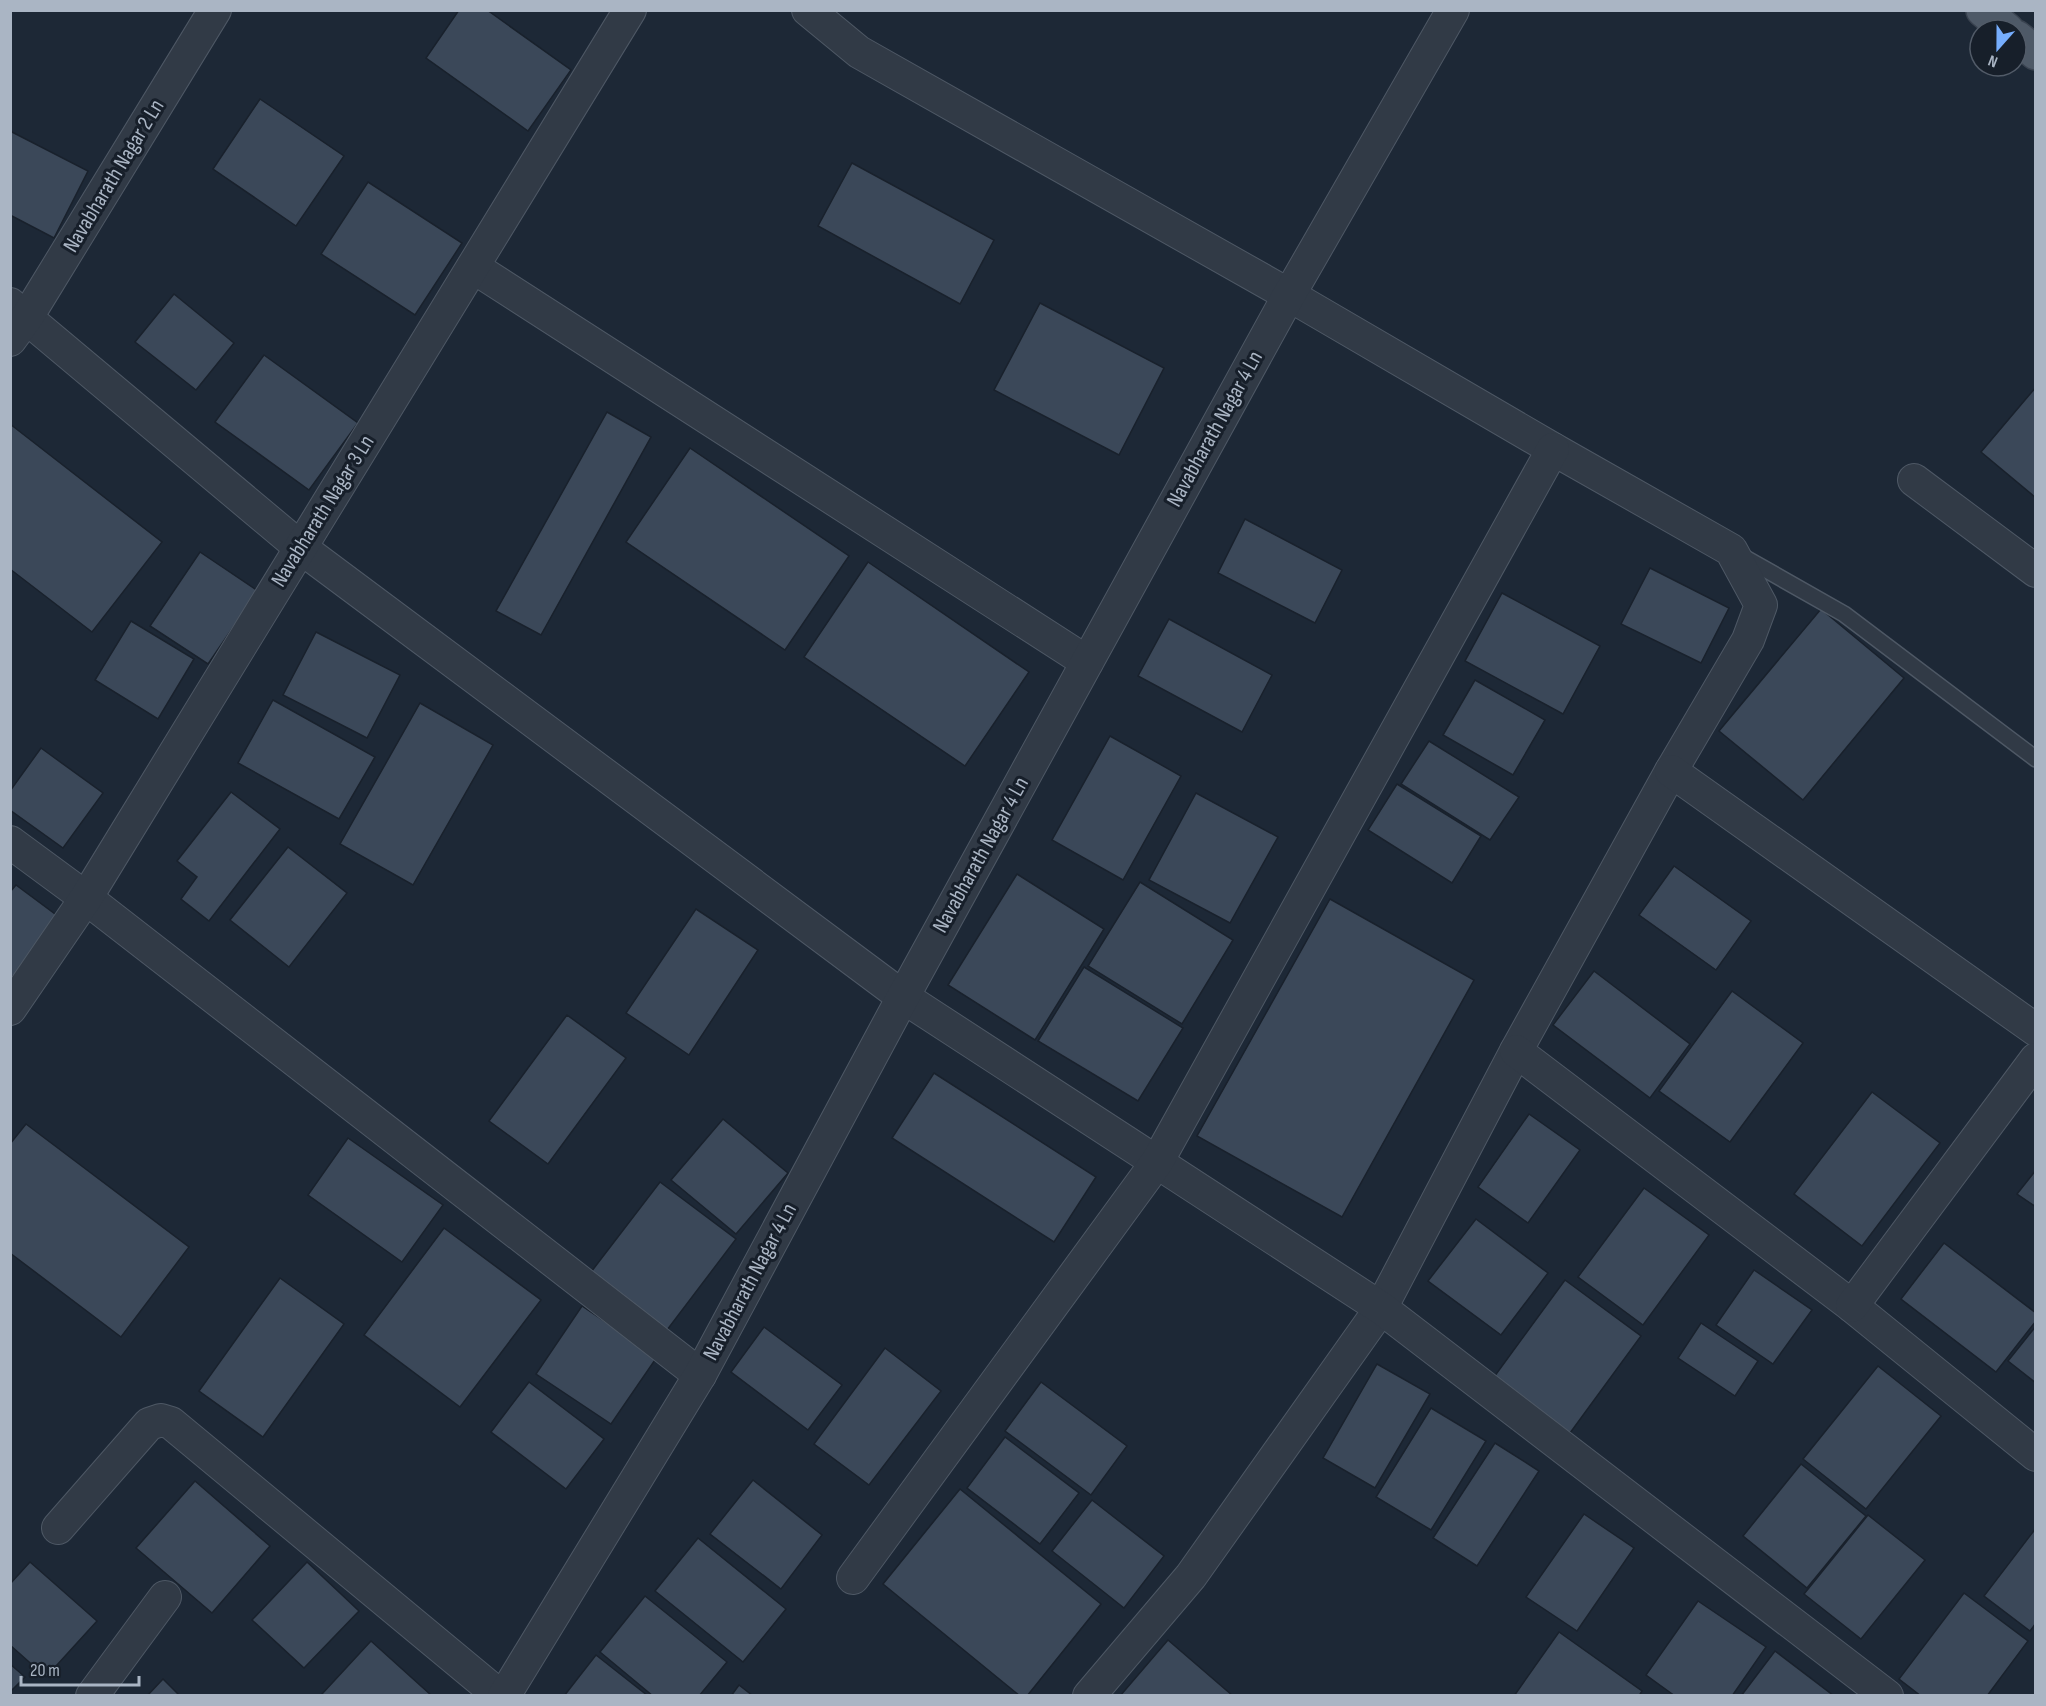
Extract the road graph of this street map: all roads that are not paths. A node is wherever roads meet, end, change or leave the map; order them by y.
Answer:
1 (215, 10) edge
2 (630, 10) edge
3 (808, 10) edge
4 (1453, 10) edge
5 (473, 267) junction
6 (1289, 295) junction
7 (16, 321) edge
8 (1552, 449) junction
9 (1914, 480) dead end
10 (301, 548) junction
11 (1731, 550) junction
12 (2036, 571) edge
13 (1087, 662) junction
14 (2036, 759) edge
15 (1671, 771) junction
16 (10, 842) edge
17 (86, 898) junction
18 (903, 997) junction
19 (10, 1009) edge
20 (2036, 1030) edge
21 (1515, 1051) junction
22 (2036, 1059) edge
23 (1157, 1162) junction
24 (1852, 1306) junction
25 (1381, 1308) junction
26 (700, 1375) junction
27 (2036, 1455) edge
28 (58, 1528) dead end
29 (853, 1578) dead end
30 (165, 1597) dead end
31 (92, 1695) edge
32 (502, 1695) edge
33 (1089, 1695) edge
34 (1887, 1695) edge

1 - 7 street, Navabharath Nagar 2 Ln
2 - 5 street, Navabharath Nagar 3 Ln
3 - 6 street
4 - 6 street, Navabharath Nagar 4 Ln
5 - 10 street, Navabharath Nagar 3 Ln
5 - 13 street
6 - 8 street
6 - 13 street, Navabharath Nagar 4 Ln
7 - 10 street
8 - 11 street
8 - 23 street
9 - 12 street
10 - 17 street, Navabharath Nagar 3 Ln
10 - 18 street
11 - 14 lane
11 - 15 street
13 - 18 street, Navabharath Nagar 4 Ln
15 - 20 street
15 - 21 street
16 - 17 street
17 - 19 street, Navabharath Nagar 3 Ln
17 - 26 street
18 - 23 street
18 - 26 street, Navabharath Nagar 4 Ln
21 - 24 street
21 - 25 street
22 - 24 street
23 - 25 street
23 - 29 street
24 - 27 street
25 - 33 street
25 - 34 street
26 - 32 street, Navabharath Nagar 4 Ln
28 - 32 street
30 - 31 street

